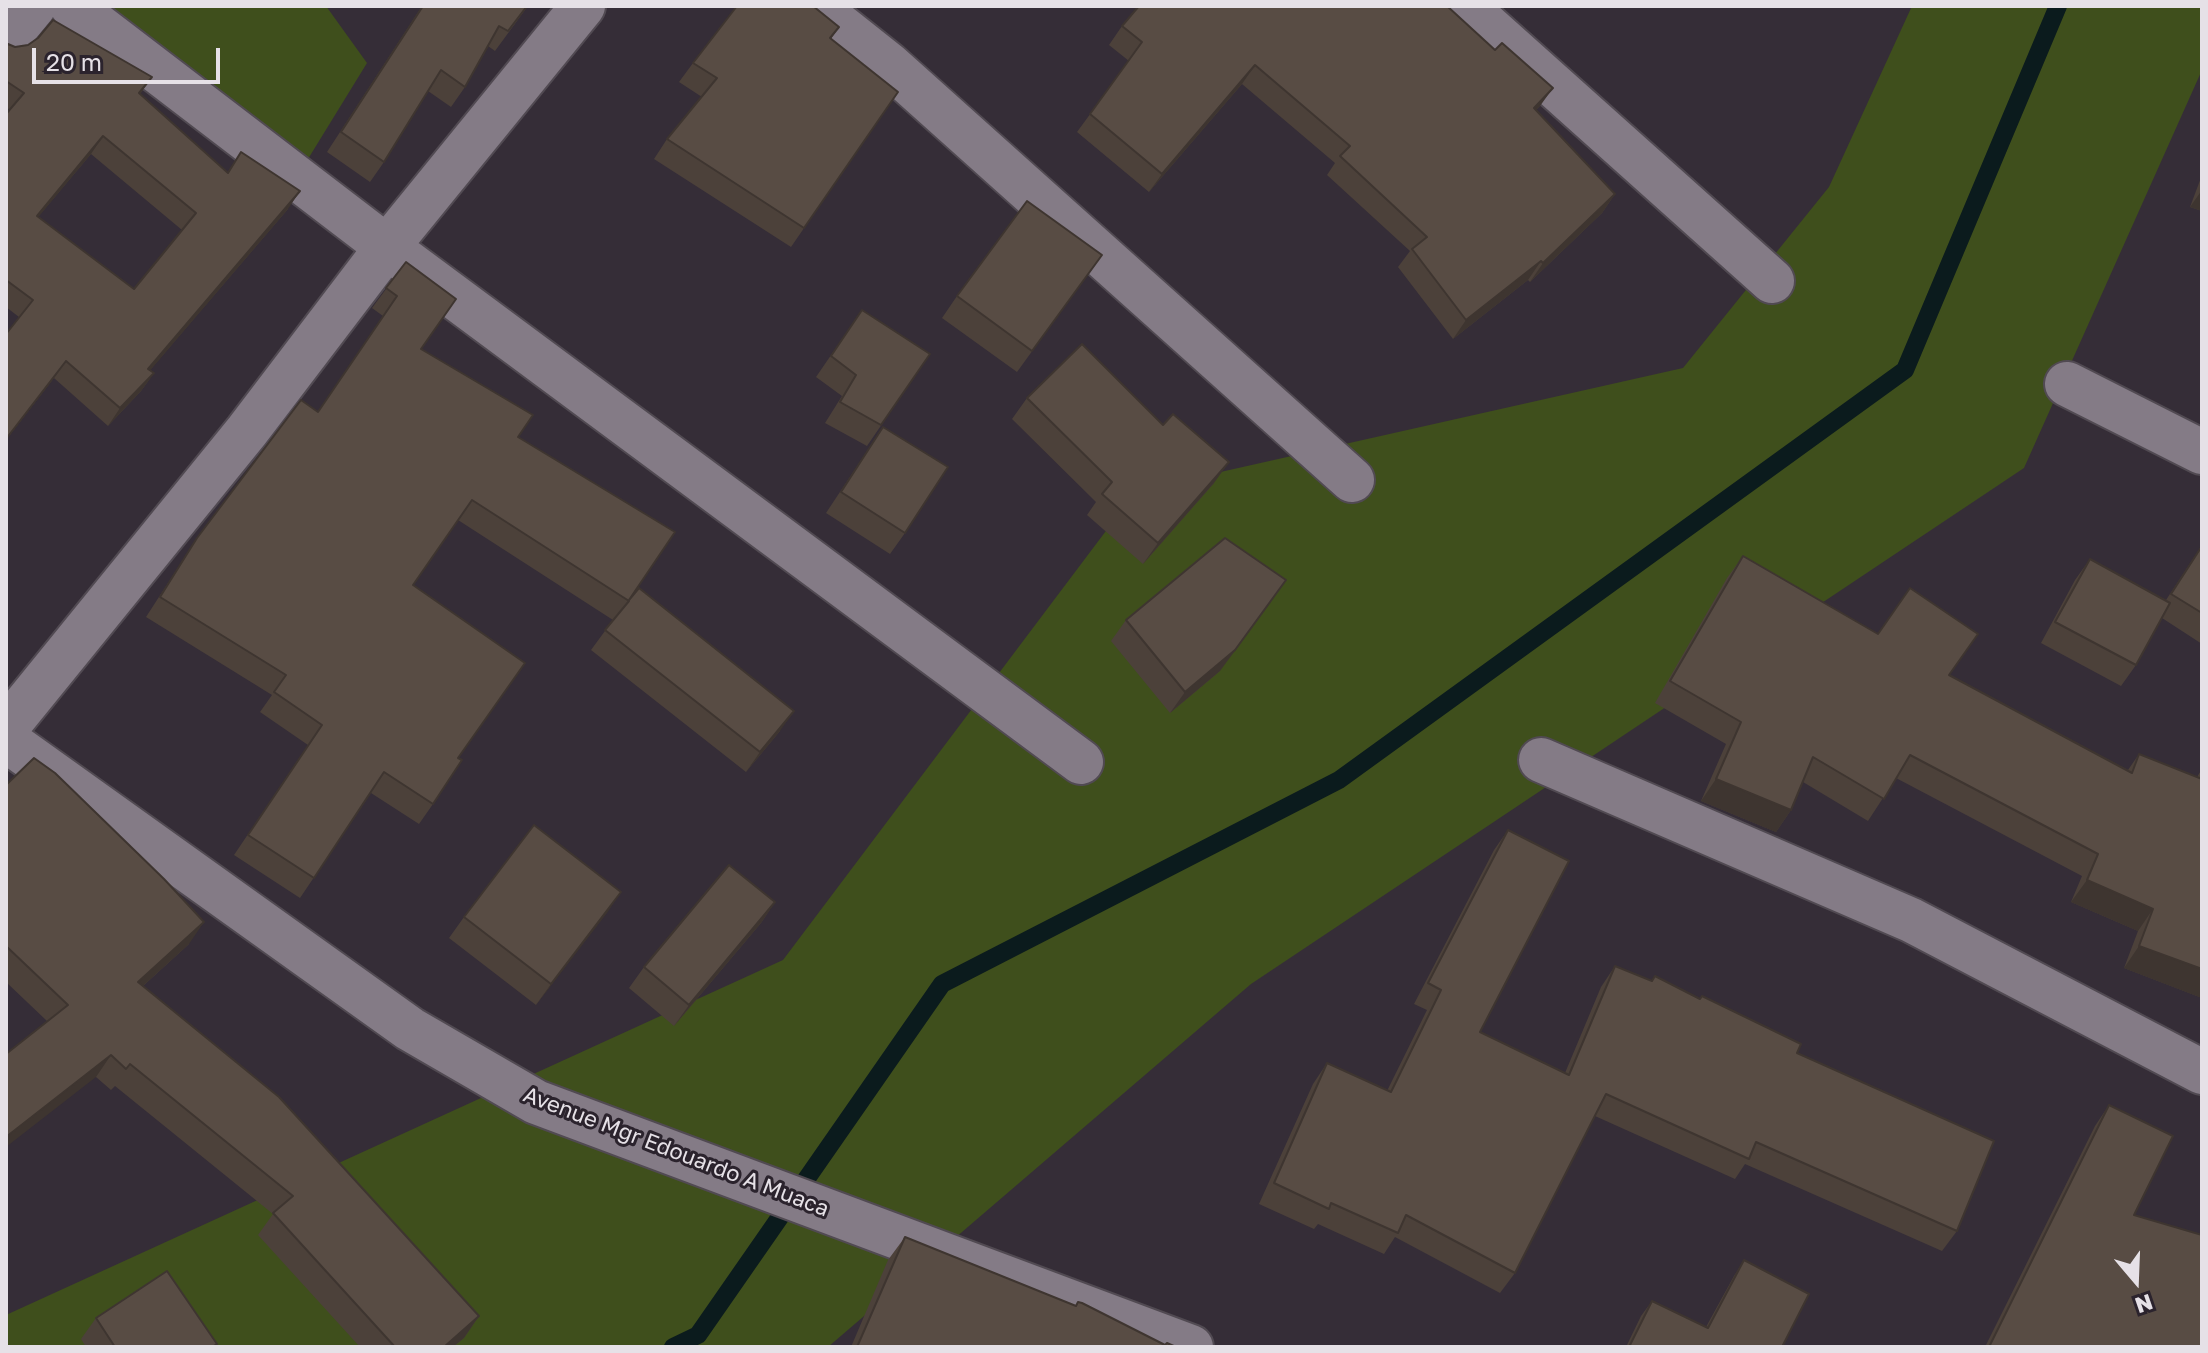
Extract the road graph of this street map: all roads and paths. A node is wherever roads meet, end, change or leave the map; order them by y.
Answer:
1 (34, 6) edge
2 (72, 6) edge
3 (583, 6) edge
4 (815, 6) edge
5 (1465, 6) edge
6 (6, 40) edge
7 (387, 247) junction
8 (1772, 281) dead end
9 (2067, 384) dead end
10 (2202, 452) edge
11 (1352, 480) dead end
12 (6, 728) edge
13 (6, 740) edge
14 (1541, 760) dead end
15 (1081, 762) dead end
16 (2202, 1072) edge
17 (1191, 1347) edge

1 - 6 street
2 - 7 street
3 - 7 street
4 - 11 street
5 - 8 street
7 - 12 street
7 - 15 street
9 - 10 street
13 - 17 street, Avenue Mgr Edouardo A Muaca
14 - 16 street

